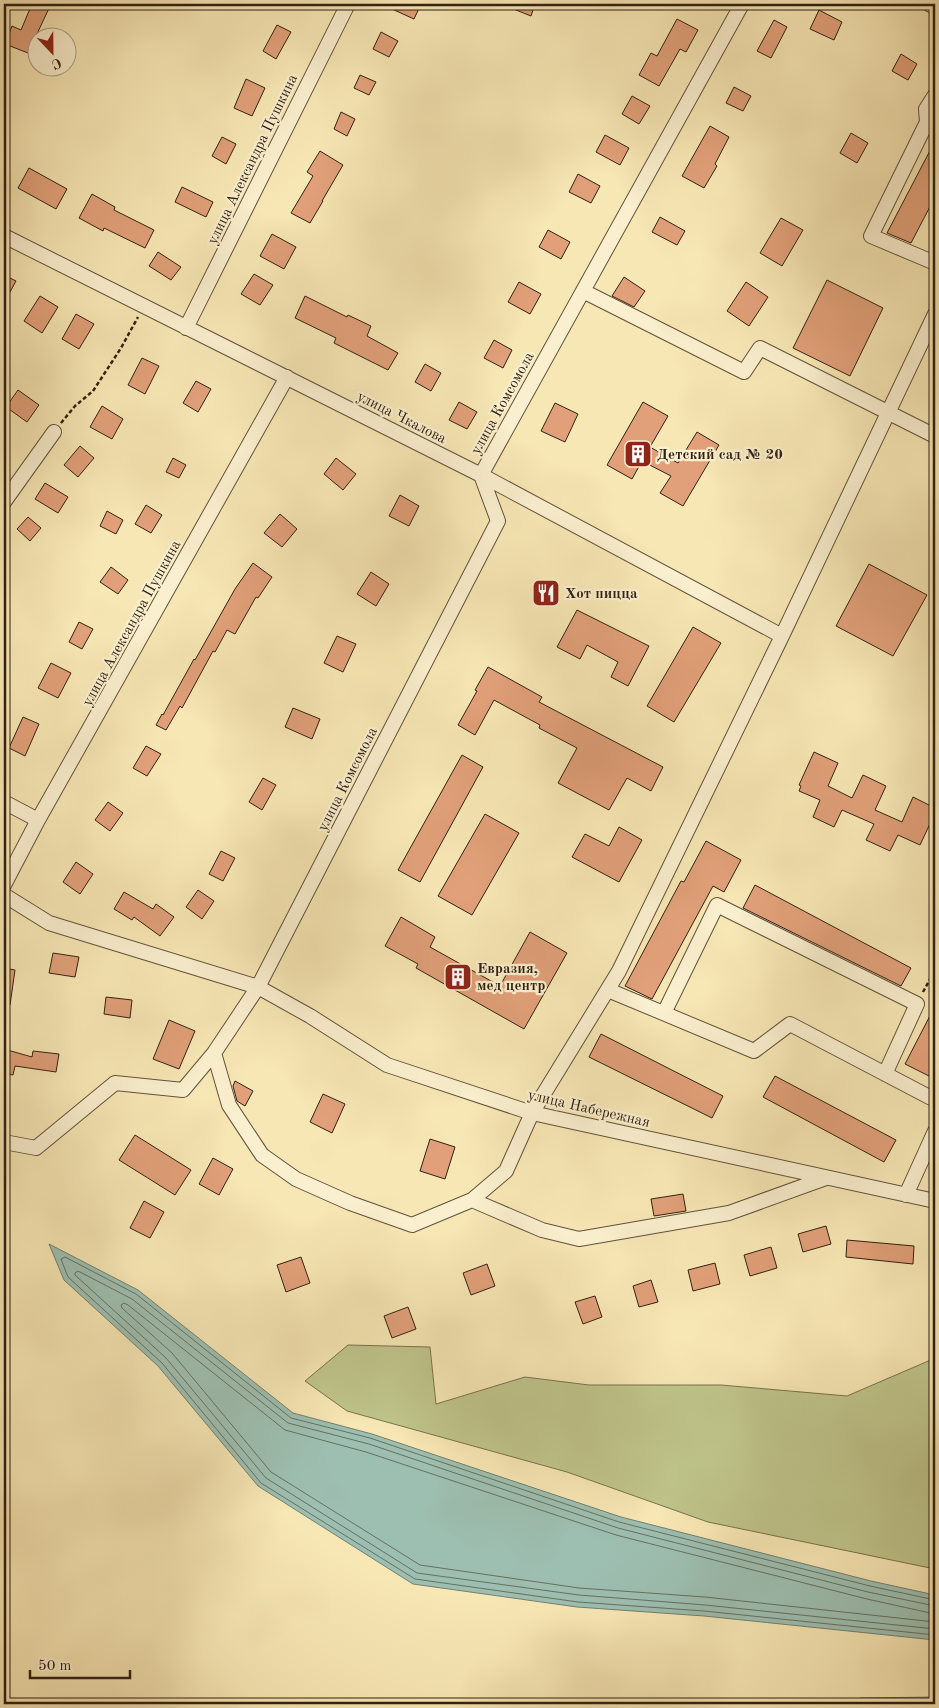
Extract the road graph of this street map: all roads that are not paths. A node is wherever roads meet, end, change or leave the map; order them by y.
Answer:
1 (348, 4) edge
2 (742, 4) edge
3 (929, 4) edge
4 (935, 7) edge
5 (935, 95) edge
6 (931, 121) edge
7 (4, 236) edge
8 (935, 263) edge
9 (583, 291) junction
10 (935, 314) edge
11 (186, 328) junction
12 (288, 377) junction
13 (888, 413) junction
14 (54, 432) road end
15 (935, 436) edge
16 (481, 475) junction
17 (4, 502) edge
18 (782, 636) junction
19 (4, 802) edge
20 (38, 820) junction
21 (4, 885) edge
22 (4, 895) edge
23 (258, 987) junction
24 (608, 990) junction
25 (664, 1013) junction
26 (214, 1053) junction
27 (885, 1074) junction
28 (935, 1100) edge
29 (532, 1113) junction
30 (935, 1131) edge
31 (4, 1142) edge
32 (827, 1178) junction
33 (906, 1195) junction
34 (472, 1200) junction
35 (935, 1201) edge

1 - 11 street, улица Александра Пушкина
2 - 9 street, улица Комсомола
3 - 4 street
5 - 6 street
6 - 8 street
7 - 11 street, улица Чкалова
9 - 13 street
9 - 16 street, улица Комсомола
10 - 13 street
11 - 12 street, улица Чкалова
12 - 16 street, улица Чкалова
12 - 20 street, улица Александра Пушкина
13 - 15 street
13 - 18 street
14 - 17 street
16 - 18 street, улица Чкалова
16 - 23 street, улица Комсомола
18 - 24 street
19 - 20 street
20 - 21 street, улица Александра Пушкина
22 - 23 street, улица Набережная
23 - 26 street, улица Комсомола
23 - 29 street, улица Набережная
24 - 25 street
24 - 29 street
25 - 27 street
25 - 27 street
26 - 31 street, улица Комсомола
26 - 34 street
27 - 28 street
29 - 32 street, улица Набережная
29 - 34 street
30 - 33 street
32 - 33 street, улица Набережная
32 - 34 street
33 - 35 street, улица Набережная

